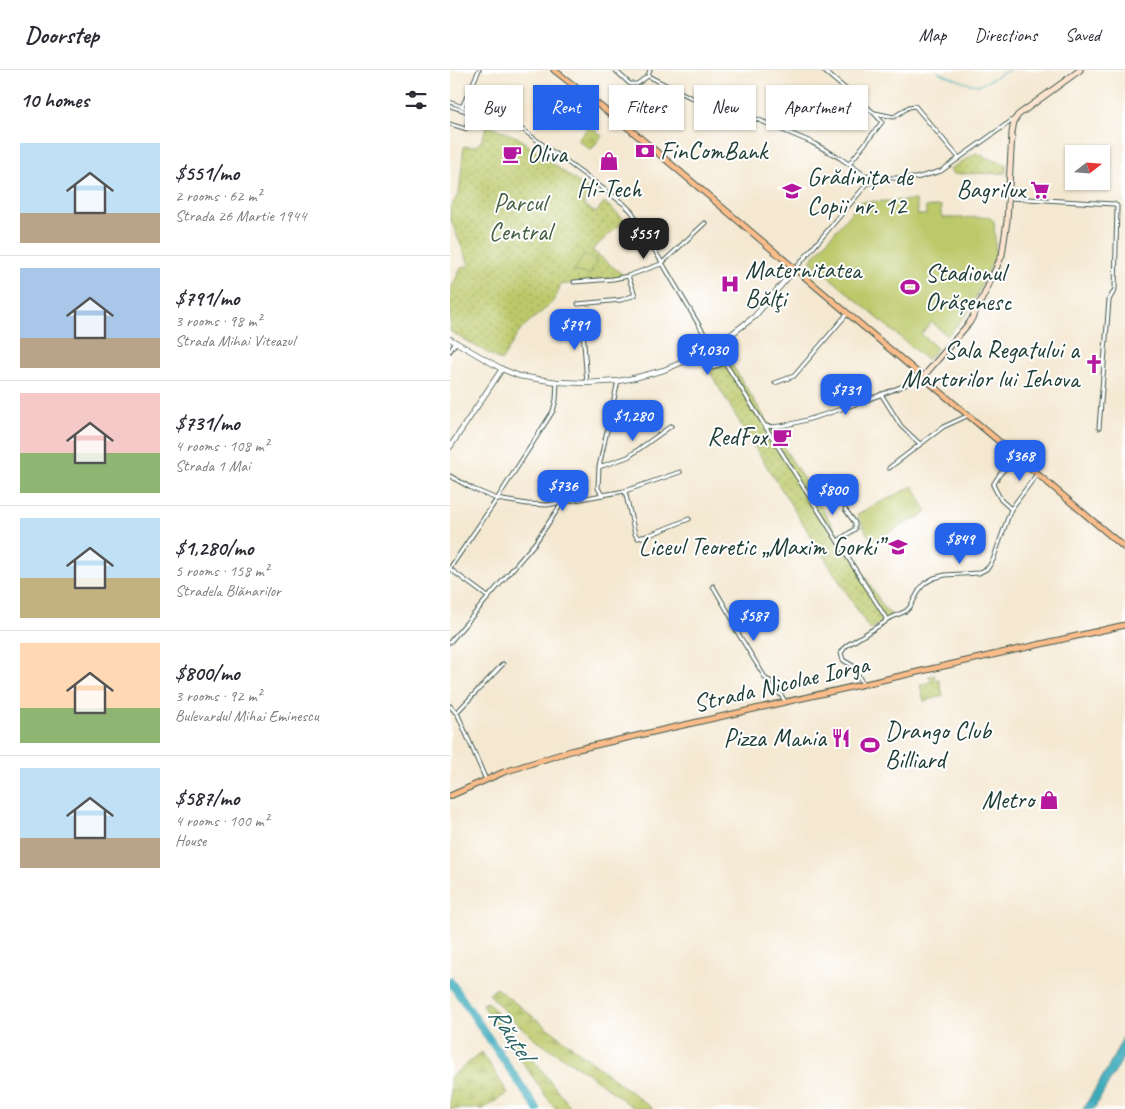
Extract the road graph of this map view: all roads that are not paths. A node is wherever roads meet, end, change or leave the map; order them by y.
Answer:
1 (479, 70) edge
2 (554, 70) edge
3 (615, 70) edge
4 (650, 70) edge
5 (822, 70) edge
6 (1080, 70) edge
7 (648, 76) junction
8 (450, 104) edge
9 (461, 108) junction
10 (465, 109) edge
11 (874, 113) junction
12 (1016, 118) junction
13 (450, 124) edge
14 (465, 128) edge
15 (523, 130) edge
16 (959, 158) junction
17 (849, 164) junction
18 (863, 174) junction
19 (884, 178) junction
20 (590, 179) joint
21 (867, 184) junction
22 (1008, 198) junction
23 (705, 224) dead end
24 (662, 264) junction
25 (795, 268) junction
26 (628, 276) junction
27 (574, 282) dead end
28 (578, 304) dead end
29 (848, 313) junction
30 (582, 317) dead end
31 (450, 339) edge
32 (456, 342) junction
33 (712, 346) junction
34 (450, 351) edge
35 (701, 353) junction
36 (725, 362) junction
37 (502, 369) junction
38 (923, 377) junction
39 (618, 381) junction
40 (557, 382) junction
41 (587, 383) junction
42 (776, 383) dead end
43 (881, 394) junction
44 (967, 416) junction
45 (671, 426) dead end
46 (765, 426) junction
47 (1099, 428) dead end
48 (920, 444) junction
49 (450, 448) edge
50 (1016, 457) junction
51 (599, 467) junction
52 (889, 468) dead end
53 (680, 472) dead end
54 (1037, 474) junction
55 (450, 476) edge
56 (625, 491) junction
57 (603, 495) junction
58 (497, 499) junction
59 (562, 503) junction
60 (1010, 509) junction
61 (845, 510) dead end
62 (689, 519) dead end
63 (838, 541) junction
64 (1125, 548) edge
65 (450, 568) edge
66 (713, 586) dead end
67 (488, 597) junction
68 (886, 620) junction
69 (1125, 625) edge
70 (450, 642) edge
71 (504, 664) dead end
72 (863, 684) junction
73 (786, 702) junction
74 (450, 706) edge
75 (457, 712) junction
76 (486, 780) junction
77 (450, 796) edge

1 - 9 street
2 - 25 main road
3 - 7 street
4 - 7 street
5 - 11 street
6 - 12 main road
7 - 17 street
8 - 9 street
9 - 10 street
11 - 16 street
11 - 17 street
12 - 16 street
12 - 22 main road
13 - 14 street
15 - 20 street
16 - 19 street
17 - 18 street
18 - 19 street
18 - 21 street
19 - 21 street
20 - 24 street
21 - 25 street
22 - 38 main road
22 - 47 street
23 - 24 street
24 - 26 street
24 - 33 street
25 - 29 main road
25 - 33 street
26 - 27 street
26 - 28 street
29 - 38 main road
29 - 42 street
30 - 41 street
31 - 32 street
32 - 34 street
32 - 37 street
33 - 35 street
33 - 36 street
35 - 36 street
35 - 39 street
36 - 46 street
37 - 40 street
37 - 49 street
38 - 43 street
38 - 44 main road
39 - 41 street
39 - 51 street
40 - 41 street
40 - 58 street
43 - 46 street
43 - 48 street
44 - 48 street
44 - 50 main road
45 - 51 street
46 - 63 street
48 - 52 street
50 - 54 main road
50 - 60 street
51 - 57 street
53 - 56 street
54 - 60 street
54 - 64 main road
55 - 58 street
56 - 57 street
56 - 62 street
57 - 59 street
58 - 59 street
58 - 65 street
59 - 67 street
60 - 68 street
61 - 63 street
63 - 68 street
65 - 67 street
66 - 73 street
67 - 70 street
68 - 72 street
69 - 72 main road, Strada Nicolae Iorga
71 - 75 street
72 - 73 main road, Strada Nicolae Iorga
73 - 76 main road, Strada Nicolae Iorga
74 - 75 street
75 - 76 street
76 - 77 main road, Strada Nicolae Iorga

